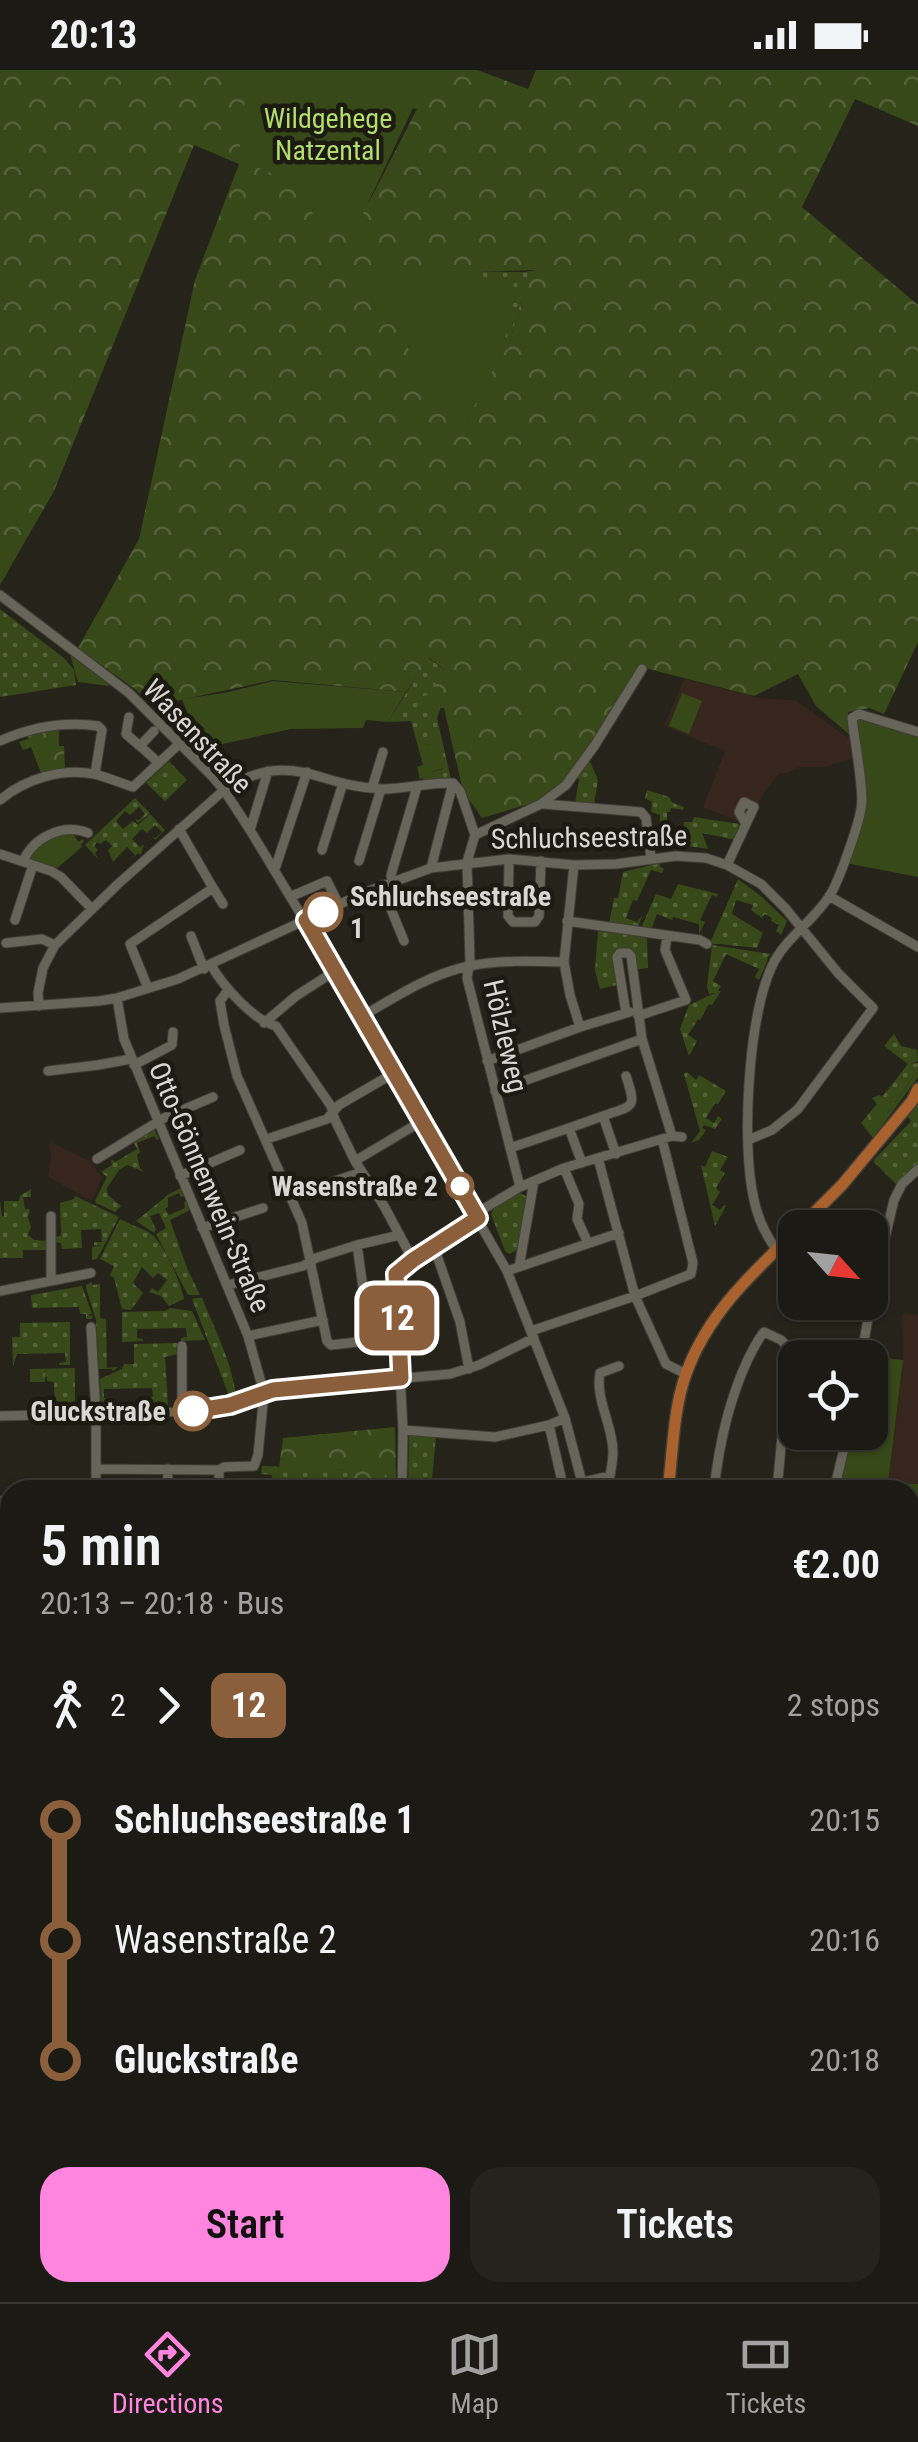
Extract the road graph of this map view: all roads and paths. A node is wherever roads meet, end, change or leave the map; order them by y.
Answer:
1 (0, 595) edge
2 (642, 669) dead end
3 (129, 717) dead end
4 (154, 731) dead end
5 (918, 732) edge
6 (0, 741) edge
7 (180, 744) junction
8 (140, 746) junction
9 (384, 752) dead end
10 (159, 764) junction
11 (268, 771) junction
12 (307, 772) junction
13 (95, 774) junction
14 (343, 782) junction
15 (453, 783) junction
16 (417, 786) junction
17 (376, 788) junction
18 (224, 790) junction
19 (0, 800) edge
20 (541, 804) junction
21 (746, 824) dead end
22 (179, 829) junction
23 (250, 830) junction
24 (88, 834) dead end
25 (475, 835) junction
26 (322, 850) dead end
27 (0, 854) edge
28 (652, 858) junction
29 (509, 859) junction
30 (359, 861) dead end
31 (541, 861) junction
32 (468, 862) junction
33 (28, 863) junction
34 (574, 865) junction
35 (727, 865) junction
36 (430, 868) junction
37 (275, 869) junction
38 (387, 883) junction
39 (213, 888) junction
40 (292, 896) junction
41 (830, 896) junction
42 (222, 904) dead end
43 (339, 904) junction
44 (92, 909) junction
45 (15, 920) dead end
46 (306, 920) junction
47 (567, 921) junction
48 (800, 928) junction
49 (190, 936) dead end
50 (667, 937) junction
51 (404, 941) dead end
52 (6, 943) dead end
53 (708, 944) dead end
54 (54, 945) junction
55 (918, 947) edge
56 (564, 962) junction
57 (468, 966) junction
58 (207, 967) junction
59 (335, 971) junction
60 (148, 988) junction
61 (228, 990) junction
62 (117, 998) junction
63 (39, 1006) junction
64 (0, 1008) edge
65 (626, 1013) junction
66 (638, 1013) junction
67 (362, 1016) junction
68 (264, 1023) junction
69 (580, 1028) junction
70 (173, 1032) dead end
71 (642, 1039) junction
72 (487, 1061) junction
73 (132, 1062) junction
74 (48, 1070) dead end
75 (394, 1073) junction
76 (626, 1076) dead end
77 (495, 1091) junction
78 (213, 1096) dead end
79 (916, 1096) edge
80 (333, 1112) junction
81 (603, 1116) junction
82 (422, 1121) junction
83 (157, 1122) junction
84 (569, 1128) junction
85 (672, 1137) junction
86 (267, 1139) junction
87 (748, 1140) junction
88 (510, 1148) junction
89 (240, 1150) dead end
90 (616, 1154) junction
91 (598, 1158) junction
92 (97, 1160) dead end
93 (355, 1161) junction
94 (582, 1163) junction
95 (564, 1168) junction
96 (918, 1169) edge
97 (362, 1172) junction
98 (180, 1176) junction
99 (534, 1180) junction
100 (520, 1187) junction
101 (290, 1196) junction
102 (264, 1208) dead end
103 (817, 1210) edge
104 (51, 1216) dead end
105 (476, 1216) junction
106 (202, 1228) junction
107 (619, 1233) junction
108 (400, 1235) junction
109 (588, 1244) junction
110 (357, 1245) junction
111 (434, 1247) junction
112 (776, 1248) joint
113 (413, 1260) junction
114 (310, 1262) junction
115 (519, 1267) junction
116 (508, 1271) junction
117 (91, 1273) dead end
118 (51, 1281) junction
119 (228, 1285) junction
120 (0, 1291) edge
121 (635, 1296) junction
122 (322, 1320) junction
123 (91, 1327) dead end
124 (533, 1334) junction
125 (248, 1336) junction
126 (864, 1340) edge
127 (182, 1346) dead end
128 (619, 1366) dead end
129 (469, 1369) junction
130 (686, 1374) junction
131 (401, 1378) junction
132 (264, 1394) junction
133 (182, 1411) junction
134 (96, 1414) junction
135 (0, 1416) edge
136 (565, 1418) junction
137 (548, 1425) junction
138 (403, 1430) junction
139 (844, 1450) edge
140 (97, 1468) junction
141 (168, 1469) junction
142 (220, 1470) junction
143 (96, 1480) edge
144 (168, 1480) edge
145 (220, 1480) edge
146 (402, 1480) edge
147 (562, 1480) edge
148 (582, 1480) edge
149 (600, 1480) edge
150 (669, 1480) edge
151 (715, 1480) edge
152 (778, 1480) edge
153 (836, 1480) edge

1 - 7 street, Wasenstraße
2 - 20 street
3 - 8 street
4 - 8 street
5 - 41 street
6 - 13 street
7 - 10 street
7 - 18 street, Wasenstraße
8 - 10 street
9 - 17 street
10 - 13 street
11 - 12 street
11 - 18 street
11 - 23 street
12 - 14 street
12 - 37 street
13 - 19 street
14 - 17 street
14 - 26 street
15 - 16 street
15 - 25 street
15 - 36 street
16 - 17 street
16 - 38 street
17 - 30 street
18 - 22 street
18 - 23 street, Wasenstraße
20 - 25 street
20 - 28 street
21 - 35 street
22 - 39 street
22 - 44 street
23 - 37 street, Wasenstraße
24 - 33 street
25 - 32 street, Hölzleweg
27 - 33 street
28 - 34 street, Schluchseestraße
28 - 35 street, Schluchseestraße
29 - 31 street, Schluchseestraße
29 - 31 street
29 - 32 street, Schluchseestraße
31 - 34 street, Schluchseestraße
32 - 36 street, Schluchseestraße
32 - 57 street, Hölzleweg
33 - 44 street
33 - 45 street
34 - 47 street
35 - 48 street, Schluchseestraße
36 - 38 street, Schluchseestraße
37 - 40 street, Wasenstraße
38 - 43 street, Schluchseestraße
38 - 51 street
39 - 42 street
39 - 60 street
40 - 43 street
40 - 46 street, Wasenstraße
41 - 48 street
41 - 55 street
43 - 46 street, Schluchseestraße
44 - 54 street
46 - 58 street, Schluchseestraße
46 - 59 street, Wasenstraße
47 - 50 street
47 - 56 street
48 - 87 street
48 - 87 street, Schluchseestraße
49 - 58 street
50 - 53 street
50 - 66 street
52 - 54 street
54 - 63 street
56 - 57 street
56 - 69 street
57 - 67 street
57 - 72 street, Hölzleweg
58 - 60 street, Schluchseestraße
58 - 61 street
59 - 67 street, Wasenstraße
59 - 68 street
60 - 62 street, Schluchseestraße
61 - 68 street
61 - 86 street
62 - 63 street, Schluchseestraße
62 - 73 street, Otto-Gönnenwein-Straße
63 - 64 street, Schluchseestraße
65 - 66 street
65 - 66 street
65 - 69 street
66 - 71 street
67 - 75 street, Wasenstraße
68 - 80 street
69 - 72 street
70 - 73 street
71 - 77 street
71 - 85 street
72 - 77 street, Hölzleweg
73 - 74 street
73 - 83 street, Otto-Gönnenwein-Straße
75 - 80 street
75 - 82 street, Wasenstraße
76 - 81 street
77 - 88 street, Hölzleweg
78 - 83 street
79 - 103 main road
80 - 86 street
80 - 93 street
81 - 84 street
81 - 90 street
82 - 93 street
82 - 105 street, Wasenstraße
83 - 92 street
83 - 98 street, Otto-Gönnenwein-Straße
84 - 88 street
84 - 94 street
85 - 90 street
85 - 121 street
86 - 101 street
87 - 112 street
88 - 100 street, Hölzleweg
89 - 98 street
90 - 91 street
91 - 94 street
91 - 107 street
93 - 97 street
94 - 95 street
95 - 99 street
95 - 109 street
96 - 126 street
97 - 101 street
97 - 108 street
98 - 106 street, Otto-Gönnenwein-Straße
99 - 100 street
99 - 115 street
100 - 105 street
101 - 114 street
102 - 106 street
104 - 118 street
105 - 111 street
105 - 116 street, Wasenstraße
106 - 119 street, Otto-Gönnenwein-Straße
107 - 109 street
107 - 121 street
108 - 110 street
108 - 113 street
109 - 115 street
110 - 114 street
110 - 122 street
111 - 113 street
111 - 129 street
112 - 130 main road
113 - 131 street
114 - 119 street
114 - 122 street
115 - 116 street
116 - 124 street, Wasenstraße
117 - 118 street
118 - 120 street
119 - 125 street, Otto-Gönnenwein-Straße
121 - 124 street
121 - 130 street
122 - 125 street
123 - 134 street
124 - 129 street
124 - 136 street, Wasenstraße
125 - 132 street, Otto-Gönnenwein-Straße
127 - 133 street
128 - 149 street, Wasenstraße
129 - 131 street
130 - 150 main road
131 - 132 street
131 - 138 street
132 - 133 street
132 - 142 street
133 - 134 street
134 - 135 street
134 - 140 street
136 - 137 street
136 - 148 street, Wasenstraße
137 - 138 street
137 - 147 street
138 - 146 street
139 - 153 street
140 - 141 street
140 - 143 street
141 - 142 street
141 - 144 street
142 - 145 street
151 - 152 street

